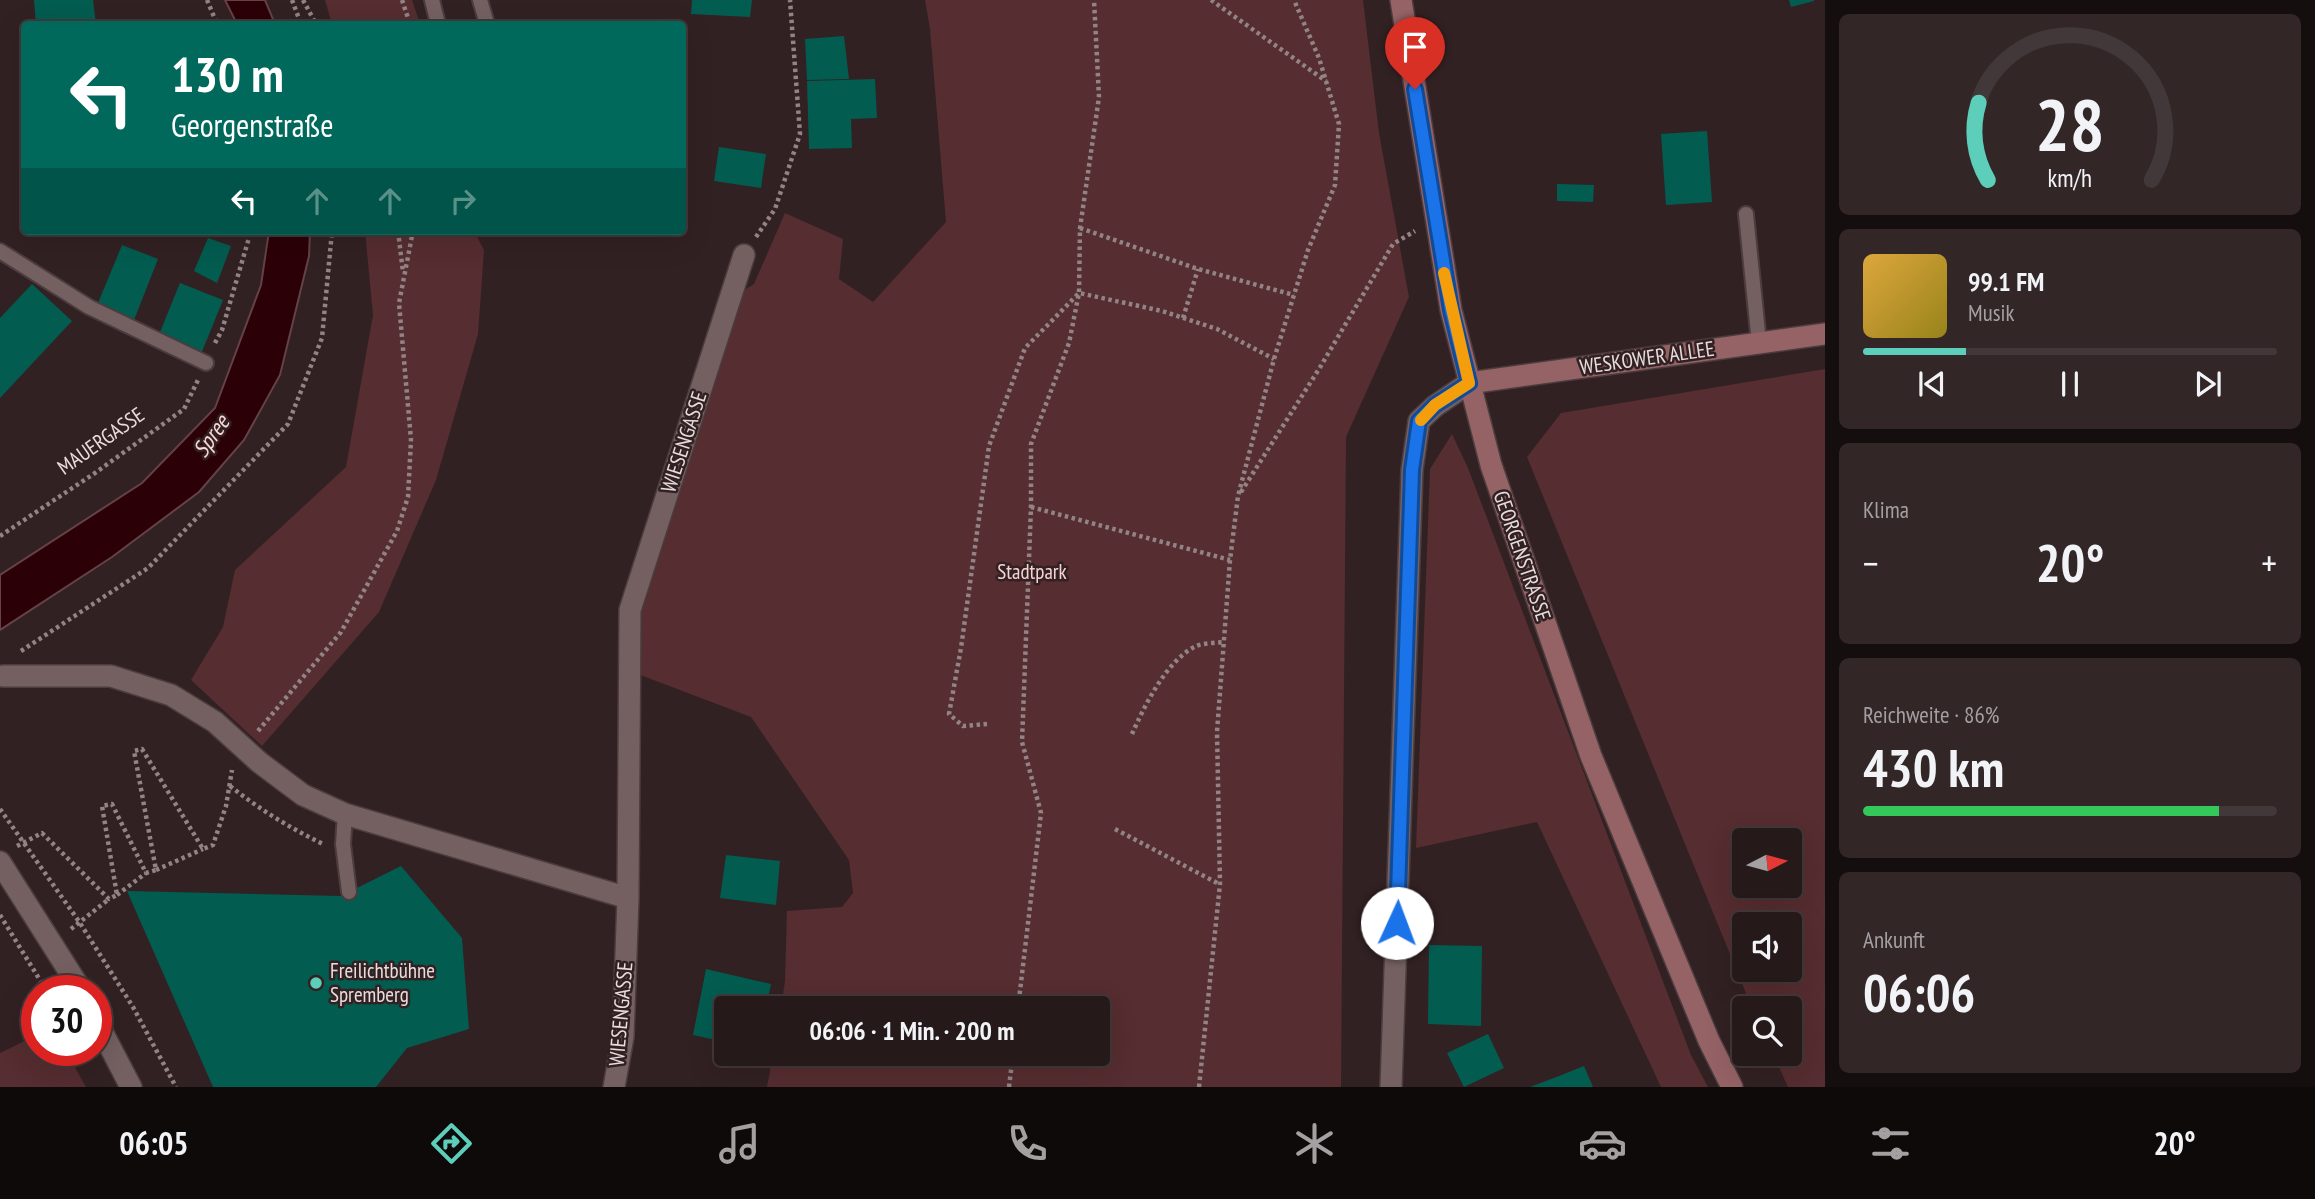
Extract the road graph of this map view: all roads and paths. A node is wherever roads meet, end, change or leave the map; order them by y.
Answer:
1 (207, 0) edge
2 (292, 0) edge
3 (303, 0) edge
4 (402, 0) edge
5 (432, 0) edge
6 (480, 0) edge
7 (790, 0) edge
8 (1094, 0) edge
9 (1211, 0) edge
10 (1294, 0) edge
11 (1401, 0) edge
12 (216, 21) edge
13 (300, 21) edge
14 (314, 21) edge
15 (409, 21) edge
16 (437, 21) edge
17 (486, 21) edge
18 (1327, 82) junction
19 (1746, 214) dead end
20 (1436, 225) junction
21 (1080, 228) junction
22 (250, 235) edge
23 (332, 235) edge
24 (399, 235) edge
25 (412, 235) edge
26 (0, 251) edge
27 (744, 255) joint
28 (1198, 269) junction
29 (404, 278) junction
30 (1079, 293) junction
31 (1294, 295) junction
32 (1183, 318) junction
33 (1825, 334) edge
34 (1759, 343) junction
35 (1274, 359) junction
36 (206, 363) junction
37 (1469, 383) junction
38 (1238, 496) junction
39 (1031, 507) junction
40 (0, 536) edge
41 (1230, 560) junction
42 (1224, 642) junction
43 (2, 677) edge
44 (987, 724) dead end
45 (1132, 734) dead end
46 (244, 749) junction
47 (229, 785) junction
48 (0, 809) edge
49 (345, 814) junction
50 (1115, 829) dead end
51 (24, 843) junction
52 (203, 849) junction
53 (345, 854) junction
54 (6, 855) edge
55 (156, 870) junction
56 (146, 873) junction
57 (1220, 884) junction
58 (349, 892) dead end
59 (117, 895) junction
60 (628, 898) junction
61 (109, 899) junction
62 (0, 915) edge
63 (80, 923) junction
64 (37, 975) edge
65 (73, 975) edge
66 (1019, 996) edge
67 (112, 1051) edge
68 (1012, 1066) edge
69 (131, 1087) edge
70 (176, 1087) edge
71 (614, 1087) edge
72 (1009, 1087) edge
73 (1199, 1087) edge
74 (1391, 1087) edge
75 (1732, 1087) edge

1 - 12 path
2 - 13 path
3 - 14 path
4 - 15 path
5 - 16 lane
6 - 17 lane
7 - 27 path
8 - 21 path
9 - 18 path
10 - 18 path
11 - 20 main road, GEORGENSTRASSE
18 - 31 path
19 - 34 lane
20 - 37 main road, GEORGENSTRASSE
20 - 38 path
21 - 28 path
21 - 30 path
22 - 36 path, MAUERGASSE
23 - 43 path
24 - 29 path
25 - 29 path
26 - 36 lane
27 - 60 street, WIESENGASSE
28 - 31 path
28 - 32 path
29 - 46 path
30 - 32 path
30 - 39 path
30 - 44 path
31 - 35 path
32 - 35 path
33 - 34 main road, WESKOWER ALLEE
34 - 37 main road, WESKOWER ALLEE
35 - 38 path
36 - 40 path, MAUERGASSE
37 - 74 street
37 - 75 main road, GEORGENSTRASSE
38 - 41 path
39 - 41 path
39 - 66 path
41 - 42 path
42 - 45 path
42 - 57 path
43 - 46 street
46 - 47 path
46 - 49 street
47 - 52 path
47 - 53 path
48 - 51 path
49 - 53 lane
49 - 60 street
50 - 57 path
51 - 54 path
51 - 61 path
51 - 63 path
52 - 55 path
52 - 55 path
53 - 58 lane
54 - 65 street
55 - 56 path
56 - 59 path
56 - 59 path
57 - 73 path
59 - 61 path
60 - 71 street, WIESENGASSE
61 - 63 path
62 - 64 path
63 - 70 path
67 - 69 street
68 - 72 path

